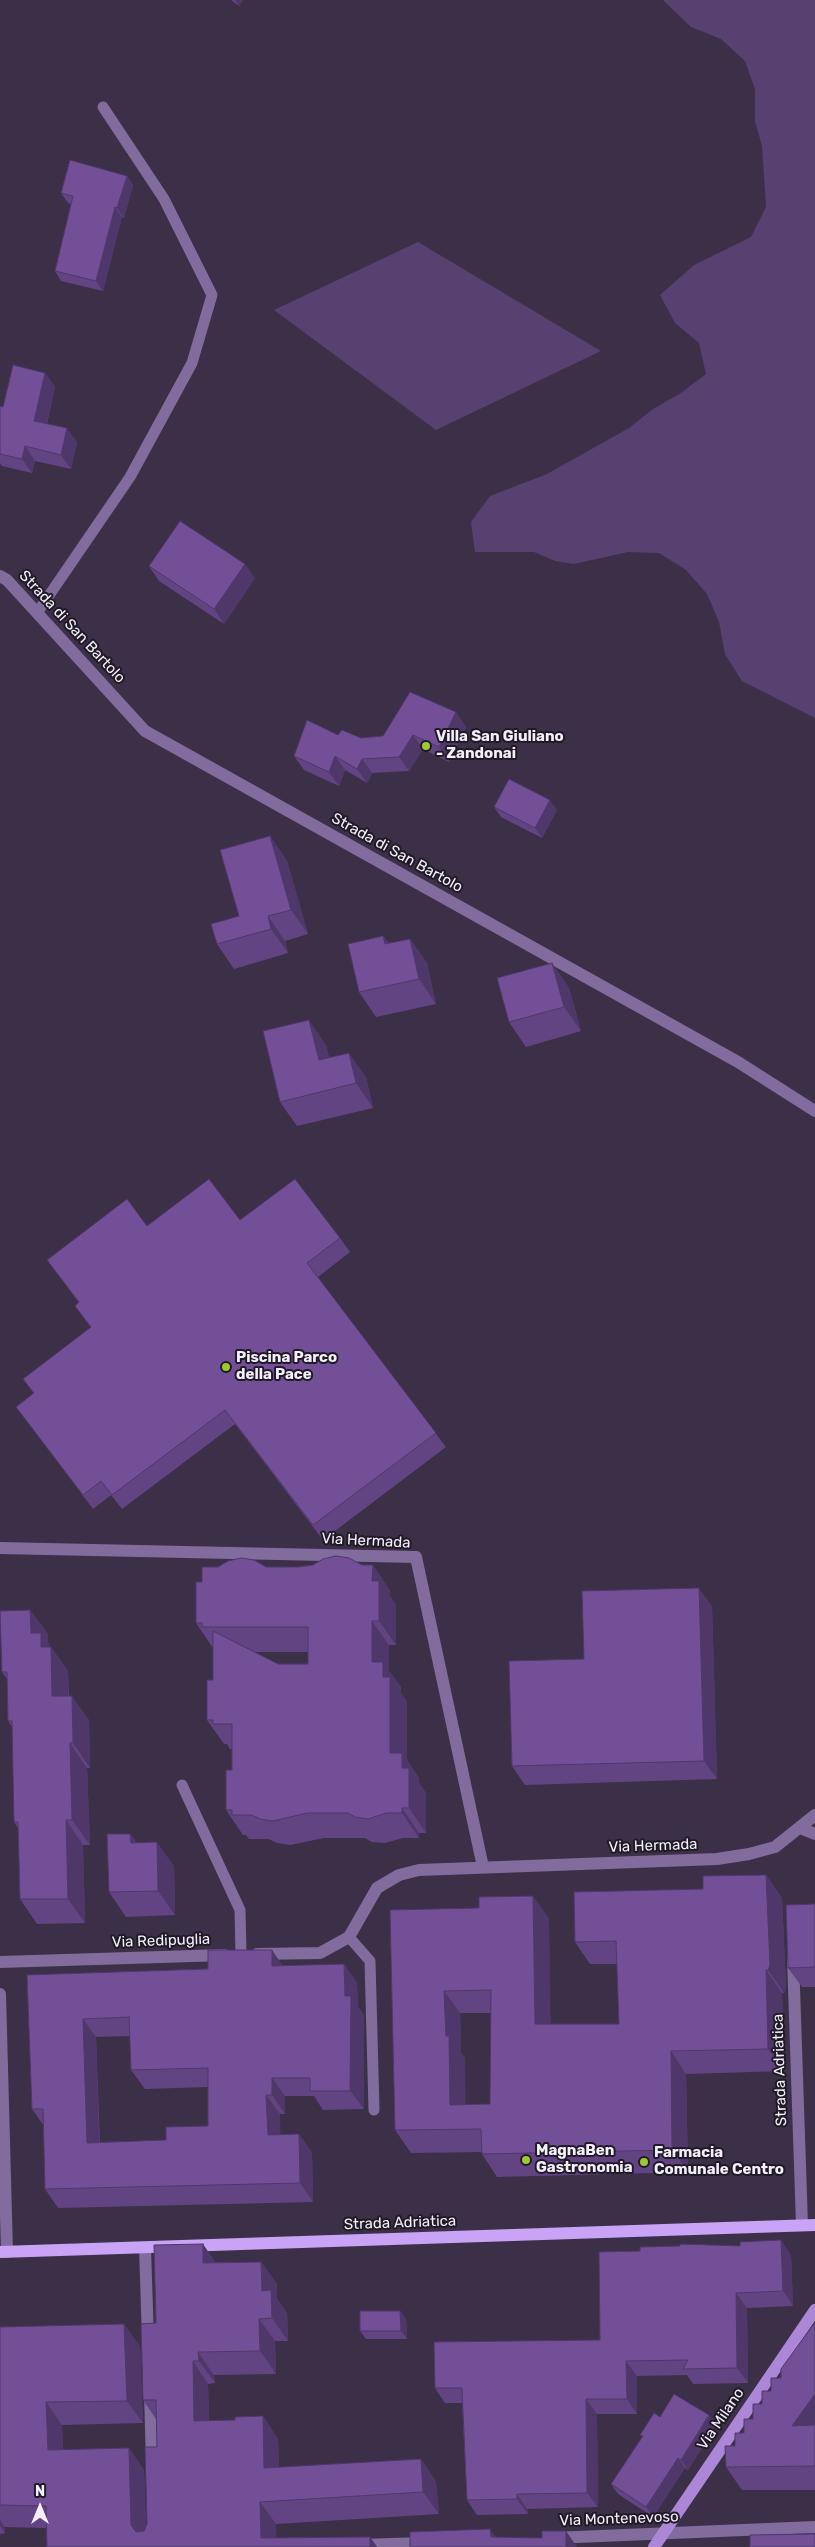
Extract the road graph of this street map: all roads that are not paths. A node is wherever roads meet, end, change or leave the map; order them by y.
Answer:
1 (103, 107) dead end
2 (0, 576) edge
3 (37, 613) junction
4 (815, 1112) edge
5 (0, 1548) edge
6 (182, 1785) dead end
7 (815, 1815) edge
8 (800, 1828) junction
9 (815, 1834) edge
10 (483, 1867) junction
11 (349, 1937) junction
12 (792, 1942) edge
13 (241, 1955) junction
14 (0, 1962) edge
15 (0, 1994) edge
16 (374, 2110) dead end
17 (802, 2225) junction
18 (815, 2225) edge
19 (145, 2248) junction
20 (4, 2252) edge
21 (815, 2310) edge
22 (148, 2350) edge
23 (149, 2380) edge
24 (152, 2478) edge
25 (815, 2528) edge
26 (662, 2534) junction
27 (538, 2538) edge
28 (441, 2542) edge
29 (344, 2546) edge
30 (654, 2547) edge

1 - 3 lane
2 - 3 street, Strada di San Bartolo
3 - 4 street, Strada di San Bartolo
5 - 10 street, Via Hermada
6 - 13 lane
7 - 8 street, Via Hermada
8 - 9 street
8 - 10 street, Via Hermada
10 - 11 street, Via Hermada
11 - 13 street, Via Redipuglia
11 - 16 lane
12 - 17 street, Strada Adriatica
13 - 14 street, Via Redipuglia
15 - 20 street
17 - 18 main road, Strada Adriatica
17 - 19 main road, Strada Adriatica
19 - 20 main road, Strada Adriatica
19 - 22 street
21 - 26 street, Via Milano
23 - 24 street
25 - 26 street, Via Montenevoso
26 - 27 street, Via Montenevoso
26 - 30 street, Via Milano
28 - 29 street

